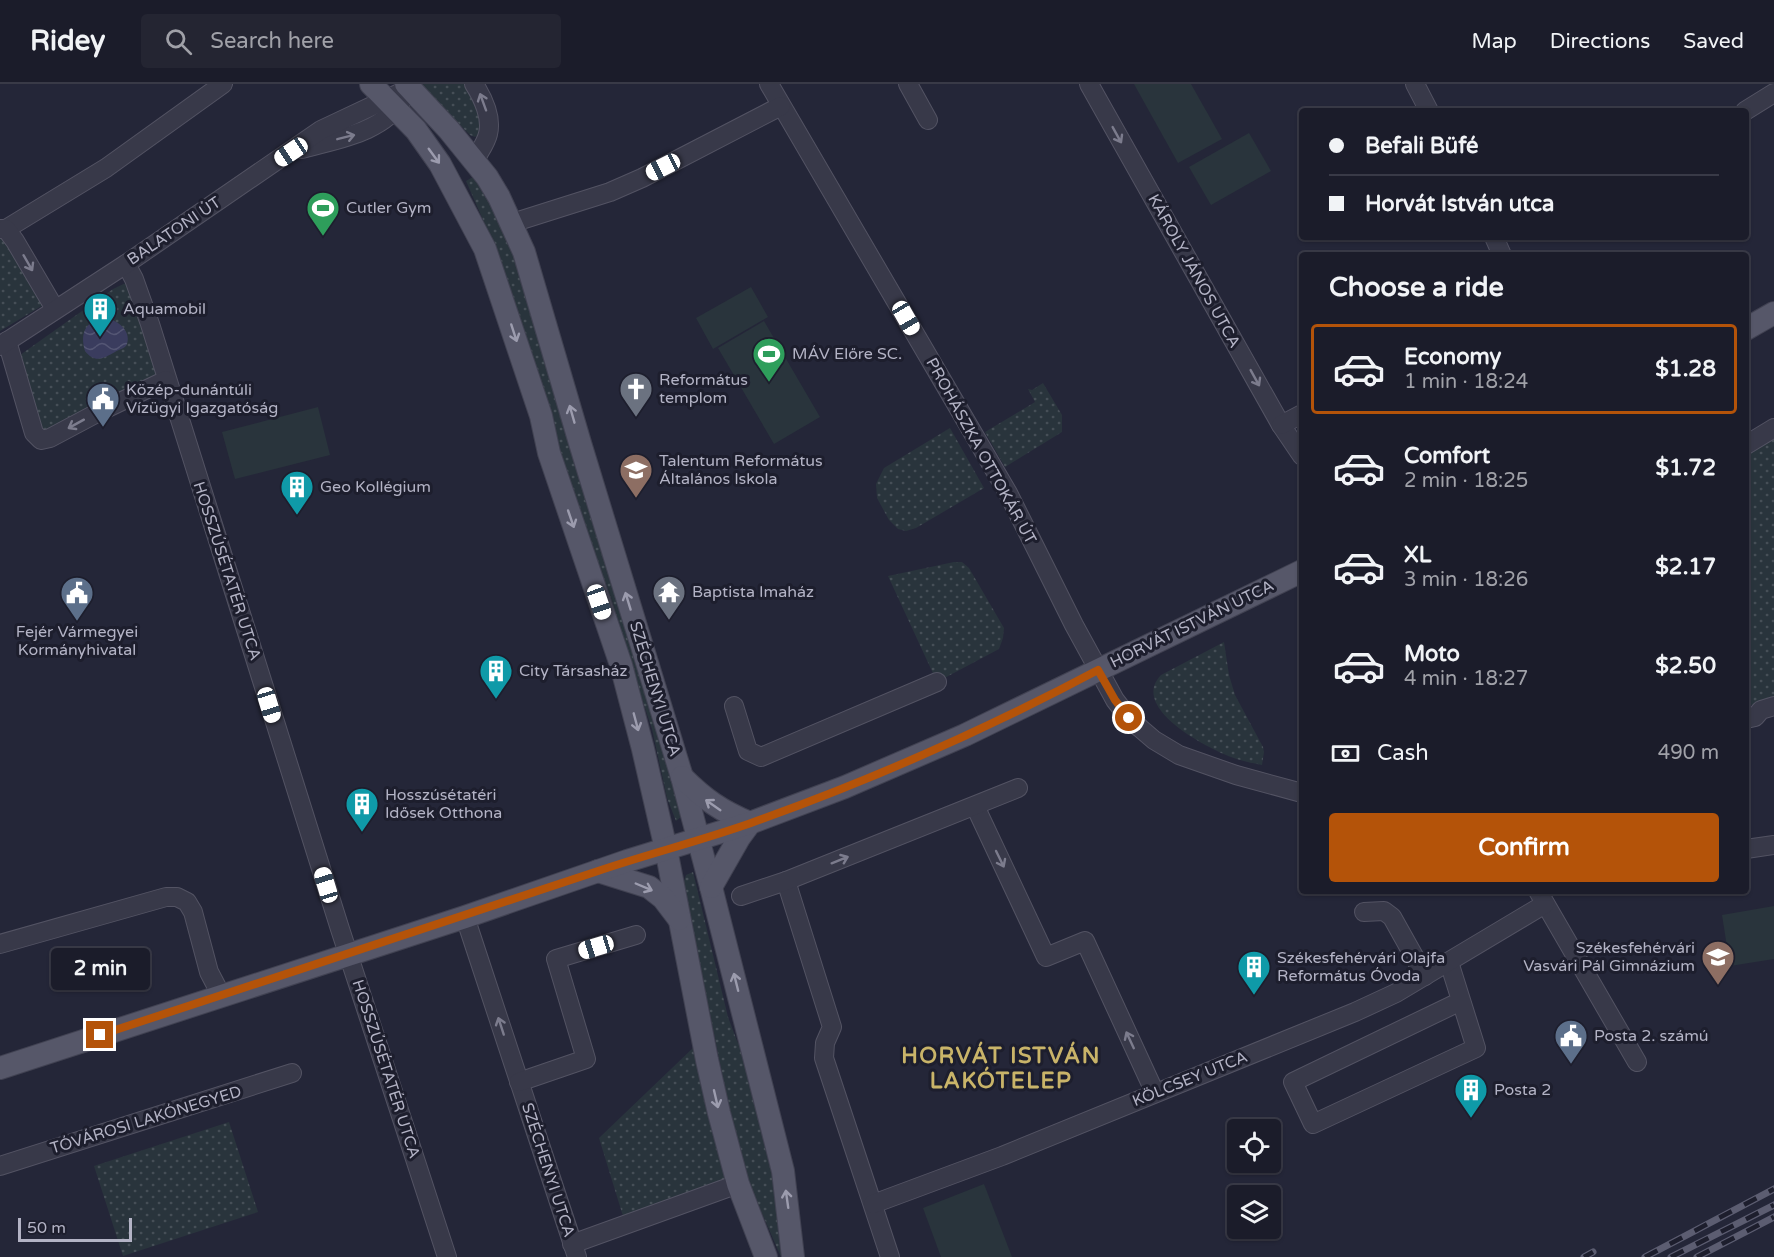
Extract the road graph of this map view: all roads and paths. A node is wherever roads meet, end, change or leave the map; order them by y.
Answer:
1 (223, 84) edge
2 (474, 84) edge
3 (769, 84) edge
4 (908, 84) edge
5 (1089, 84) edge
6 (1415, 84) edge
7 (408, 86) edge
8 (1774, 93) edge
9 (384, 98) edge
10 (781, 106) junction
11 (1428, 108) edge
12 (1749, 109) edge
13 (928, 120) dead end
14 (475, 160) junction
15 (512, 223) junction
16 (3, 229) edge
17 (126, 264) junction
18 (55, 309) junction
19 (1774, 313) edge
20 (1749, 327) edge
21 (4, 344) edge
22 (166, 380) junction
23 (1299, 416) edge
24 (1281, 425) junction
25 (1774, 428) edge
26 (1749, 443) edge
27 (1299, 452) edge
28 (1299, 572) edge
29 (1098, 670) junction
30 (938, 682) dead end
31 (734, 706) dead end
32 (1774, 706) edge
33 (1749, 718) edge
34 (682, 777) junction
35 (1018, 788) dead end
36 (1299, 792) edge
37 (975, 806) junction
38 (750, 823) junction
39 (698, 840) junction
40 (1774, 845) edge
41 (666, 849) junction
42 (1749, 849) edge
43 (598, 871) junction
44 (786, 881) junction
45 (711, 887) junction
46 (741, 896) dead end
47 (1542, 897) edge
48 (1364, 912) dead end
49 (465, 917) junction
50 (679, 920) junction
51 (636, 935) dead end
52 (0, 944) edge
53 (348, 953) junction
54 (1449, 962) junction
55 (1425, 976) junction
56 (221, 995) junction
57 (1461, 1001) junction
58 (1637, 1062) dead end
59 (0, 1068) edge
60 (292, 1073) dead end
61 (519, 1082) junction
62 (1155, 1093) junction
63 (0, 1166) edge
64 (738, 1184) junction
65 (873, 1204) junction
66 (574, 1251) edge
67 (767, 1256) edge
68 (447, 1257) edge
69 (793, 1257) edge
70 (890, 1257) edge

1 - 16 street
14 -> 2 street
3 - 10 street, PROHÁSZKA OTTOKÁR ÚT
4 - 13 street
5 -> 24 street, KÁROLY JÁNOS UTCA
6 - 11 street
7 - 9 street, BALATONI ÚT
7 - 14 main road, SZÉCHENYI UTCA
8 - 12 street
9 - 17 street, BALATONI ÚT
9 -> 41 main road, SZÉCHENYI UTCA
10 - 15 street
10 - 29 street, PROHÁSZKA OTTOKÁR ÚT
14 - 15 main road, SZÉCHENYI UTCA
34 -> 15 main road, SZÉCHENYI UTCA
16 -> 18 street
17 - 18 street, BALATONI ÚT
17 - 22 street, HOSSZÚSÉTATÉR UTCA
18 - 21 street, BALATONI ÚT
19 - 20 main road
22 -> 21 street
22 - 53 street, HOSSZÚSÉTATÉR UTCA
23 - 24 street
24 - 27 street, KÁROLY JÁNOS UTCA
25 - 26 street
28 - 29 main road, HORVÁT ISTVÁN UTCA
29 - 36 street, PROHÁSZKA OTTOKÁR ÚT
29 - 38 main road, HORVÁT ISTVÁN UTCA
30 - 31 street
32 - 33 street
38 -> 34 main road
34 - 39 main road, SZÉCHENYI UTCA
35 - 37 street
44 -> 37 street
37 - 62 street
38 - 39 main road, HORVÁT ISTVÁN UTCA
38 - 45 main road
39 - 41 main road, HORVÁT ISTVÁN UTCA
39 - 45 main road, SZÉCHENYI UTCA
40 - 42 street
41 - 43 main road, HORVÁT ISTVÁN UTCA
41 - 50 main road, SZÉCHENYI UTCA
43 - 49 main road, HORVÁT ISTVÁN UTCA
43 -> 50 main road
44 - 46 street
44 - 65 street
69 -> 45 main road, SZÉCHENYI UTCA
47 - 54 street, KÖLCSEY UTCA
47 - 58 street
48 - 55 street
49 - 53 main road, HORVÁT ISTVÁN UTCA
61 -> 49 street, SZÉCHENYI UTCA
50 -> 64 main road, SZÉCHENYI UTCA
51 - 61 street, SZÉCHENYI UTCA
52 - 56 street
53 - 56 main road, HORVÁT ISTVÁN UTCA
53 - 68 street, HOSSZÚSÉTATÉR UTCA
54 - 55 street, KÖLCSEY UTCA
54 - 57 street
55 - 62 street, KÖLCSEY UTCA
56 - 59 main road, HORVÁT ISTVÁN UTCA
57 - 57 street
60 - 63 street, TÓVÁROSI LAKÓNEGYED
61 - 66 street, SZÉCHENYI UTCA
62 - 65 street, KÖLCSEY UTCA
64 - 66 street
64 - 67 main road, SZÉCHENYI UTCA
65 - 70 street

